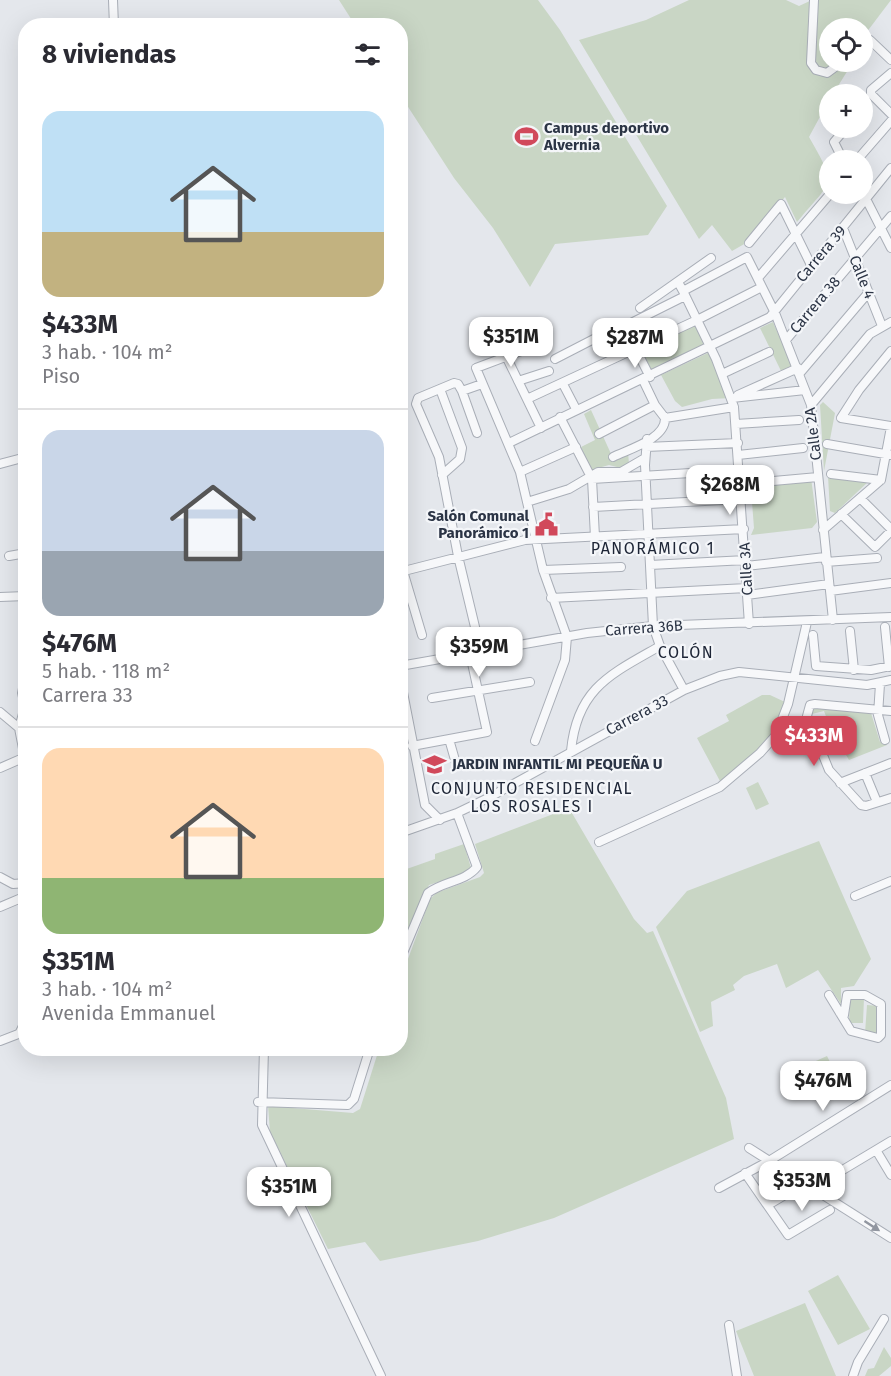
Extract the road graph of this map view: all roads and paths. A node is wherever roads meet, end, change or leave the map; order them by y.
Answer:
1 (113, 0) edge
2 (814, 0) edge
3 (114, 18) edge
4 (873, 43) edge
5 (891, 60) edge
6 (819, 71) edge
7 (891, 73) edge
8 (891, 114) edge
9 (891, 121) edge
10 (866, 150) edge
11 (891, 168) edge
12 (873, 187) edge
13 (822, 204) edge
14 (859, 204) edge
15 (870, 204) edge
16 (891, 216) edge
17 (882, 227) junction
18 (843, 228) junction
19 (797, 235) junction
20 (749, 243) dead end
21 (891, 248) edge
22 (711, 258) dead end
23 (855, 259) junction
24 (811, 265) junction
25 (758, 278) junction
26 (678, 282) junction
27 (762, 286) junction
28 (869, 292) junction
29 (683, 293) junction
30 (640, 308) dead end
31 (775, 313) junction
32 (697, 320) junction
33 (891, 322) edge
34 (624, 326) junction
35 (882, 326) junction
36 (786, 340) junction
37 (537, 345) dead end
38 (711, 347) junction
39 (635, 349) junction
40 (891, 351) edge
41 (769, 352) dead end
42 (506, 356) junction
43 (555, 359) dead end
44 (799, 370) junction
45 (549, 371) dead end
46 (722, 374) junction
47 (646, 378) junction
48 (518, 381) junction
49 (482, 384) junction
50 (563, 384) junction
51 (440, 389) junction
52 (806, 390) junction
53 (462, 392) junction
54 (732, 398) junction
55 (527, 399) junction
56 (654, 405) junction
57 (811, 405) junction
58 (734, 407) junction
59 (576, 409) junction
60 (560, 417) junction
61 (665, 418) junction
62 (799, 420) dead end
63 (736, 424) junction
64 (891, 427) edge
65 (541, 428) junction
66 (477, 433) dead end
67 (600, 434) dead end
68 (509, 443) junction
69 (647, 443) junction
70 (738, 443) junction
71 (827, 444) dead end
72 (576, 447) junction
73 (803, 448) dead end
74 (738, 454) junction
75 (888, 455) edge
76 (613, 457) dead end
77 (645, 458) junction
78 (18, 459) edge
79 (0, 464) edge
80 (740, 471) junction
81 (520, 472) junction
82 (831, 474) dead end
83 (442, 475) junction
84 (645, 475) junction
85 (591, 477) junction
86 (818, 477) junction
87 (881, 480) junction
88 (741, 484) junction
89 (860, 498) junction
90 (742, 499) junction
91 (527, 502) junction
92 (647, 503) junction
93 (593, 507) junction
94 (841, 514) junction
95 (744, 530) junction
96 (823, 530) junction
97 (891, 530) edge
98 (648, 536) junction
99 (595, 537) junction
100 (535, 540) junction
101 (18, 554) edge
102 (9, 556) dead end
103 (458, 556) junction
104 (877, 558) dead end
105 (826, 560) junction
106 (746, 563) junction
107 (650, 565) junction
108 (621, 567) dead end
109 (408, 570) edge
110 (543, 570) junction
111 (891, 583) edge
112 (829, 588) junction
113 (408, 591) edge
114 (747, 591) junction
115 (651, 594) junction
116 (18, 596) edge
117 (0, 597) edge
118 (551, 598) junction
119 (891, 617) edge
120 (833, 620) junction
121 (807, 622) junction
122 (749, 624) junction
123 (653, 626) junction
124 (885, 627) dead end
125 (850, 631) dead end
126 (422, 634) dead end
127 (813, 635) dead end
128 (567, 637) junction
129 (660, 646) junction
130 (481, 652) junction
131 (470, 654) junction
132 (408, 665) edge
133 (890, 666) edge
134 (854, 670) junction
135 (794, 677) junction
136 (891, 680) edge
137 (530, 682) dead end
138 (880, 684) junction
139 (684, 690) junction
140 (477, 691) junction
141 (432, 698) dead end
142 (878, 711) junction
143 (891, 711) edge
144 (0, 712) edge
145 (18, 727) edge
146 (408, 727) edge
147 (449, 739) junction
148 (885, 740) dead end
149 (535, 741) dead end
150 (412, 746) junction
151 (571, 751) junction
152 (455, 759) dead end
153 (18, 763) edge
154 (891, 763) edge
155 (0, 768) edge
156 (866, 773) junction
157 (840, 783) junction
158 (891, 798) edge
159 (877, 802) junction
160 (457, 813) junction
161 (440, 819) junction
162 (408, 830) edge
163 (599, 842) dead end
164 (0, 877) edge
165 (891, 881) edge
166 (18, 884) edge
167 (855, 896) dead end
168 (18, 899) edge
169 (0, 907) edge
170 (408, 941) edge
171 (829, 995) dead end
172 (840, 1013) junction
173 (18, 1034) edge
174 (0, 1041) edge
175 (262, 1056) edge
176 (367, 1056) edge
177 (891, 1085) edge
178 (259, 1102) junction
179 (891, 1141) edge
180 (749, 1148) dead end
181 (876, 1150) junction
182 (769, 1161) junction
183 (745, 1173) junction
184 (891, 1175) edge
185 (719, 1188) dead end
186 (795, 1189) dead end
187 (811, 1189) junction
188 (768, 1205) junction
189 (830, 1210) dead end
190 (891, 1238) edge
191 (884, 1319) dead end
192 (729, 1325) dead end
193 (376, 1376) edge
194 (381, 1376) edge
195 (737, 1376) edge
196 (853, 1376) edge

1 - 3 street
2 - 6 street
4 - 5 street
7 - 8 street
9 - 10 street
11 - 12 street, Carrera 39
13 - 19 street
14 - 18 street, Carrera 39
15 - 17 street
16 - 17 street, Carrera 38
17 - 21 street
17 - 23 street, Carrera 38
18 - 23 street, Calle 4
18 - 24 street, Carrera 39
19 - 20 street
19 - 24 street
19 - 25 street
22 - 26 street
23 - 28 street, Calle 4
23 - 36 street, Carrera 38
24 - 31 street, Carrera 39
25 - 27 street, Calle 2A
25 - 29 street, Calle 2A
26 - 29 street, Calle 3A
26 - 30 street
27 - 31 street, Calle 2A
27 - 32 street
28 - 35 street, Calle 4
28 - 44 street
29 - 32 street, Calle 3A
29 - 34 street
31 - 36 street, Calle 2A
31 - 38 street
32 - 38 street, Calle 3A
32 - 39 street
33 - 35 street
34 - 39 street
34 - 43 street
35 - 57 street
36 - 44 street, Calle 2A
37 - 42 street
38 - 46 street, Calle 3A
38 - 47 street
39 - 47 street
39 - 50 street
40 - 64 street
41 - 46 street
42 - 48 street
42 - 49 street
44 - 52 street, Calle 2A
44 - 54 street
45 - 48 street
46 - 54 street, Calle 3A
47 - 56 street
47 - 59 street
48 - 55 street
49 - 53 street
49 - 68 street
50 - 55 street
50 - 59 street
51 - 53 street
51 - 83 street
51 - 83 street
52 - 54 street
52 - 57 street, Calle 2A
53 - 66 street
54 - 58 street, Calle 3A
55 - 65 street
56 - 61 street
56 - 67 street
57 - 86 street, Calle 2A
58 - 61 street
58 - 63 street, Calle 3A
59 - 60 street
60 - 65 street
60 - 72 street
61 - 69 street
62 - 63 street
63 - 70 street, Calle 3A
64 - 75 street
65 - 68 street
68 - 81 street
69 - 70 street
69 - 76 street
69 - 77 street
70 - 74 street, Calle 3A
71 - 75 street
72 - 81 street
72 - 85 street
73 - 74 street
74 - 80 street, Calle 3A
75 - 87 street
77 - 84 street
77 - 85 street
78 - 79 street
80 - 84 street
80 - 88 street, Calle 3A
81 - 91 street
82 - 87 street
83 - 103 street
84 - 85 street
84 - 92 street
85 - 91 street
85 - 93 street
86 - 88 street
86 - 96 street, Calle 2A
87 - 89 street
88 - 90 street, Calle 3A
89 - 94 street
89 - 97 street
90 - 92 street
90 - 95 street, Calle 3A
91 - 100 street
92 - 93 street
92 - 98 street
93 - 99 street
94 - 96 street
94 - 97 street
95 - 98 street
95 - 106 street, Calle 3A
96 - 105 street, Calle 2A
98 - 99 street
98 - 107 street
99 - 100 street
100 - 103 street
100 - 110 street
101 - 102 street
103 - 109 street
103 - 130 street
104 - 105 street
105 - 106 street
105 - 112 street, Calle 2A
106 - 107 street
106 - 114 street, Calle 3A
107 - 115 street
108 - 110 street
110 - 118 street
111 - 112 street
112 - 114 street
112 - 120 street, Calle 2A
113 - 126 street
114 - 115 street
114 - 122 street, Calle 3A
115 - 118 street
115 - 123 street
116 - 117 street
118 - 128 street
119 - 120 street, Carrera 36B
120 - 121 street, Carrera 36B
121 - 122 street, Carrera 36B
121 - 135 street
122 - 123 street, Carrera 36B
123 - 128 street, Carrera 36B
123 - 129 street
124 - 133 street
125 - 134 street
127 - 134 street
128 - 130 street, Carrera 36B
128 - 149 street
129 - 139 street
129 - 151 street
130 - 131 street, Carrera 36B
131 - 132 street, Carrera 36B
131 - 140 street
133 - 134 street
135 - 138 street, Carrera 33
135 - 139 street, Carrera 33
135 - 163 street
136 - 138 street, Carrera 33
137 - 140 street
138 - 142 street
139 - 151 street, Carrera 33
140 - 141 street
140 - 147 street
142 - 143 street
142 - 148 street
142 - 157 street
144 - 145 street
146 - 150 street
147 - 150 street
147 - 152 street
150 - 161 street
151 - 160 street, Carrera 33
153 - 155 street
154 - 156 street
156 - 157 street
156 - 159 street
157 - 159 street
158 - 159 street
160 - 161 street, Carrera 33
160 - 170 street
161 - 162 street, Carrera 33
164 - 166 street
165 - 167 street
168 - 169 street
171 - 172 street
172 - 172 street
173 - 174 street
175 - 178 street
176 - 178 street
177 - 182 street
178 - 193 street
178 - 194 street
179 - 181 street
180 - 182 street
181 - 184 street
181 - 187 street
182 - 183 street
182 - 187 street
183 - 185 street
183 - 188 street
186 - 188 street
187 -> 190 street
188 - 189 street
191 - 196 street
192 - 195 street

